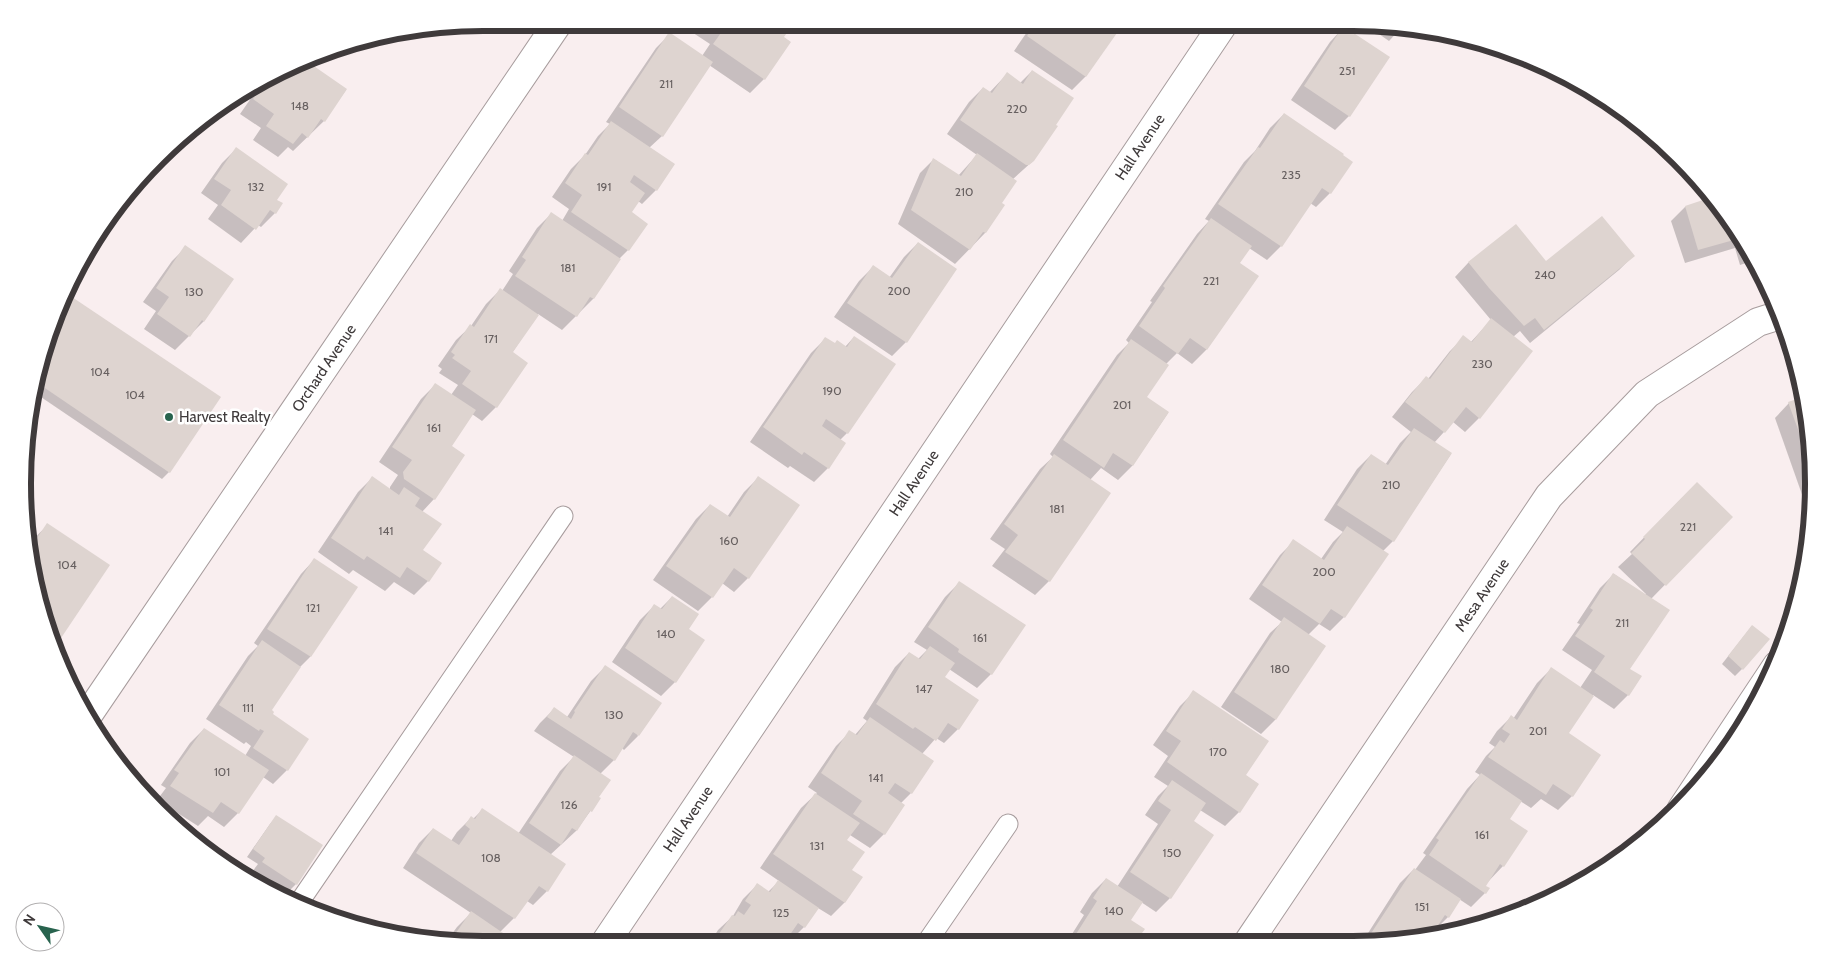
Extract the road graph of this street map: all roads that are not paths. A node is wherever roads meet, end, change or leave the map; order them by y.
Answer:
1 (553, 31) edge
2 (1219, 31) edge
3 (1773, 318) edge
4 (563, 516) dead end
5 (1752, 695) edge
6 (92, 709) edge
7 (1701, 771) edge
8 (1008, 824) dead end
9 (302, 898) edge
10 (609, 936) edge
11 (931, 936) edge
12 (1252, 936) edge

1 - 6 street, Orchard Avenue
2 - 10 street, Hall Avenue
3 - 12 street, Mesa Avenue
4 - 9 lane
5 - 7 lane
8 - 11 lane

